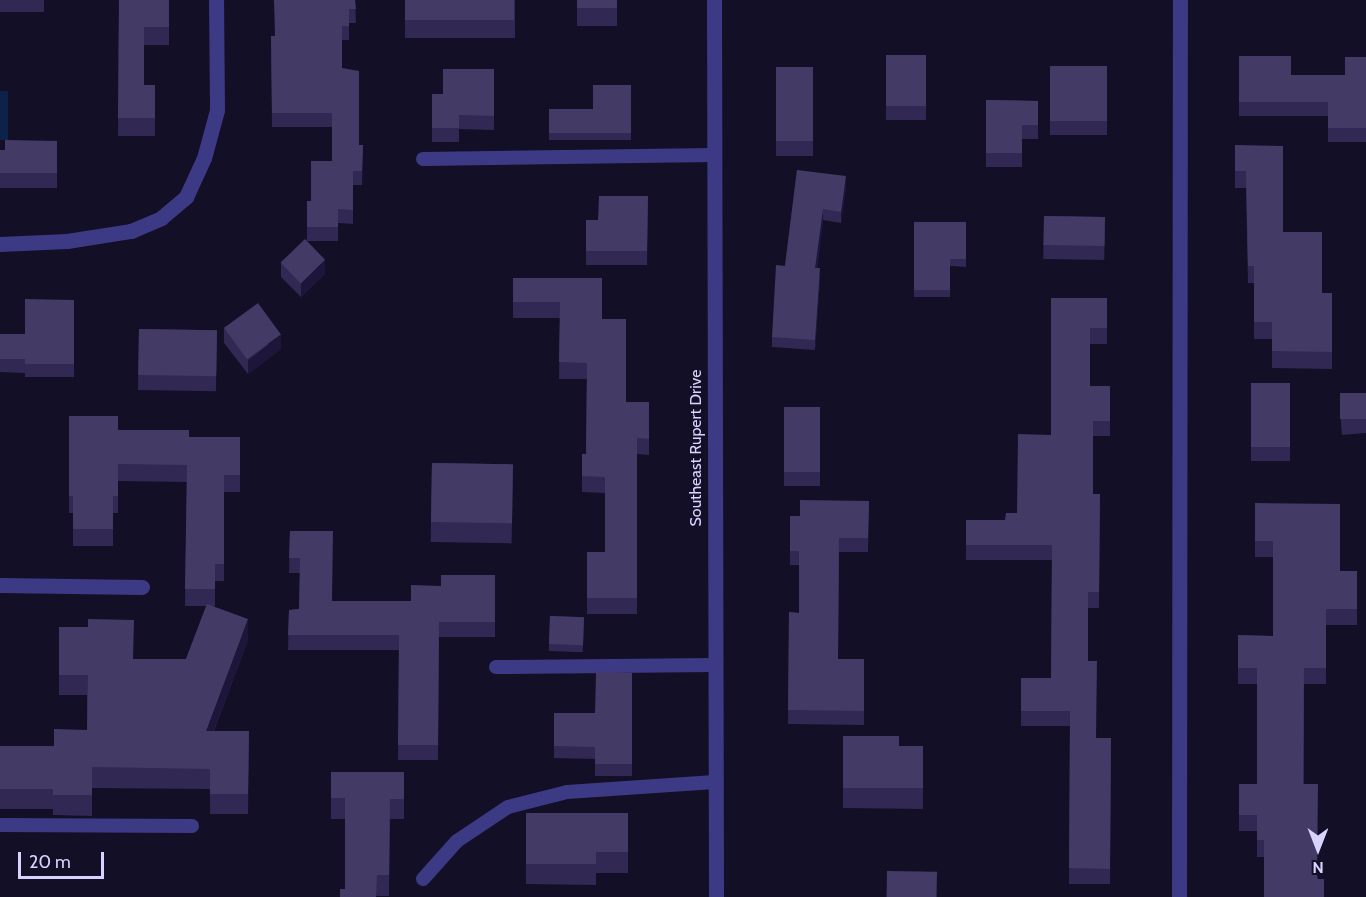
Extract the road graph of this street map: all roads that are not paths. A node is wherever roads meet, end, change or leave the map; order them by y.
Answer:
1 (216, 0) edge
2 (714, 0) edge
3 (1180, 0) edge
4 (714, 155) junction
5 (423, 159) dead end
6 (0, 244) edge
7 (0, 585) edge
8 (142, 587) dead end
9 (715, 665) junction
10 (496, 667) dead end
11 (715, 782) junction
12 (0, 825) edge
13 (192, 826) dead end
14 (423, 879) dead end
15 (716, 897) edge
16 (1179, 897) edge

1 - 6 street
2 - 4 street, Southeast Rupert Drive
3 - 16 street
4 - 5 lane
4 - 9 street, Southeast Rupert Drive
7 - 8 street
9 - 10 lane
9 - 11 street, Southeast Rupert Drive
11 - 14 lane
11 - 15 street, Southeast Rupert Drive
12 - 13 lane

